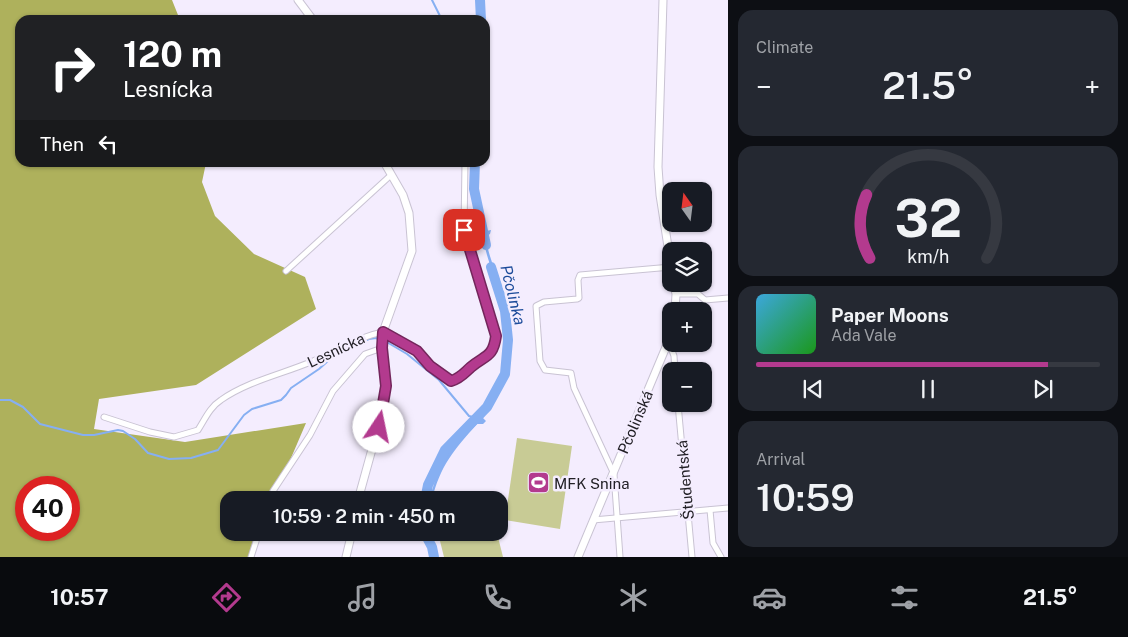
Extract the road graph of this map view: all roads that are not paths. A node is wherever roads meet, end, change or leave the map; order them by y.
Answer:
1 (298, 0) edge
2 (663, 0) edge
3 (309, 15) edge
4 (387, 167) edge
5 (465, 167) edge
6 (391, 175) junction
7 (667, 242) edge
8 (662, 268) edge
9 (286, 271) dead end
10 (676, 294) joint
11 (728, 298) edge
12 (676, 302) edge
13 (383, 332) junction
14 (382, 348) junction
15 (665, 352) edge
16 (679, 412) edge
17 (104, 416) dead end
18 (614, 474) junction
19 (273, 491) edge
20 (360, 491) edge
21 (728, 508) edge
22 (710, 510) junction
23 (688, 512) junction
24 (617, 519) junction
25 (593, 520) junction
26 (255, 541) edge
27 (350, 541) edge
28 (251, 557) edge
29 (346, 557) edge
30 (578, 557) edge
31 (620, 557) edge
32 (692, 557) edge
33 (721, 557) edge

1 - 3 main road
2 - 7 main road
4 - 6 main road
5 - 13 street, Lesnícka
6 - 9 street
6 - 13 main road
8 - 18 street
10 - 11 street
10 - 12 main road
13 - 14 main road
13 - 17 street, Lesnícka
14 - 19 street
14 - 20 main road
15 - 18 main road, Pčolinská
16 - 23 street, Študentská
18 - 24 street
18 - 25 main road, Pčolinská
21 - 22 street
22 - 23 street
22 - 33 street
23 - 24 street
23 - 32 street, Študentská
24 - 25 street
24 - 31 street
25 - 30 main road, Pčolinská
26 - 28 street
27 - 29 main road

